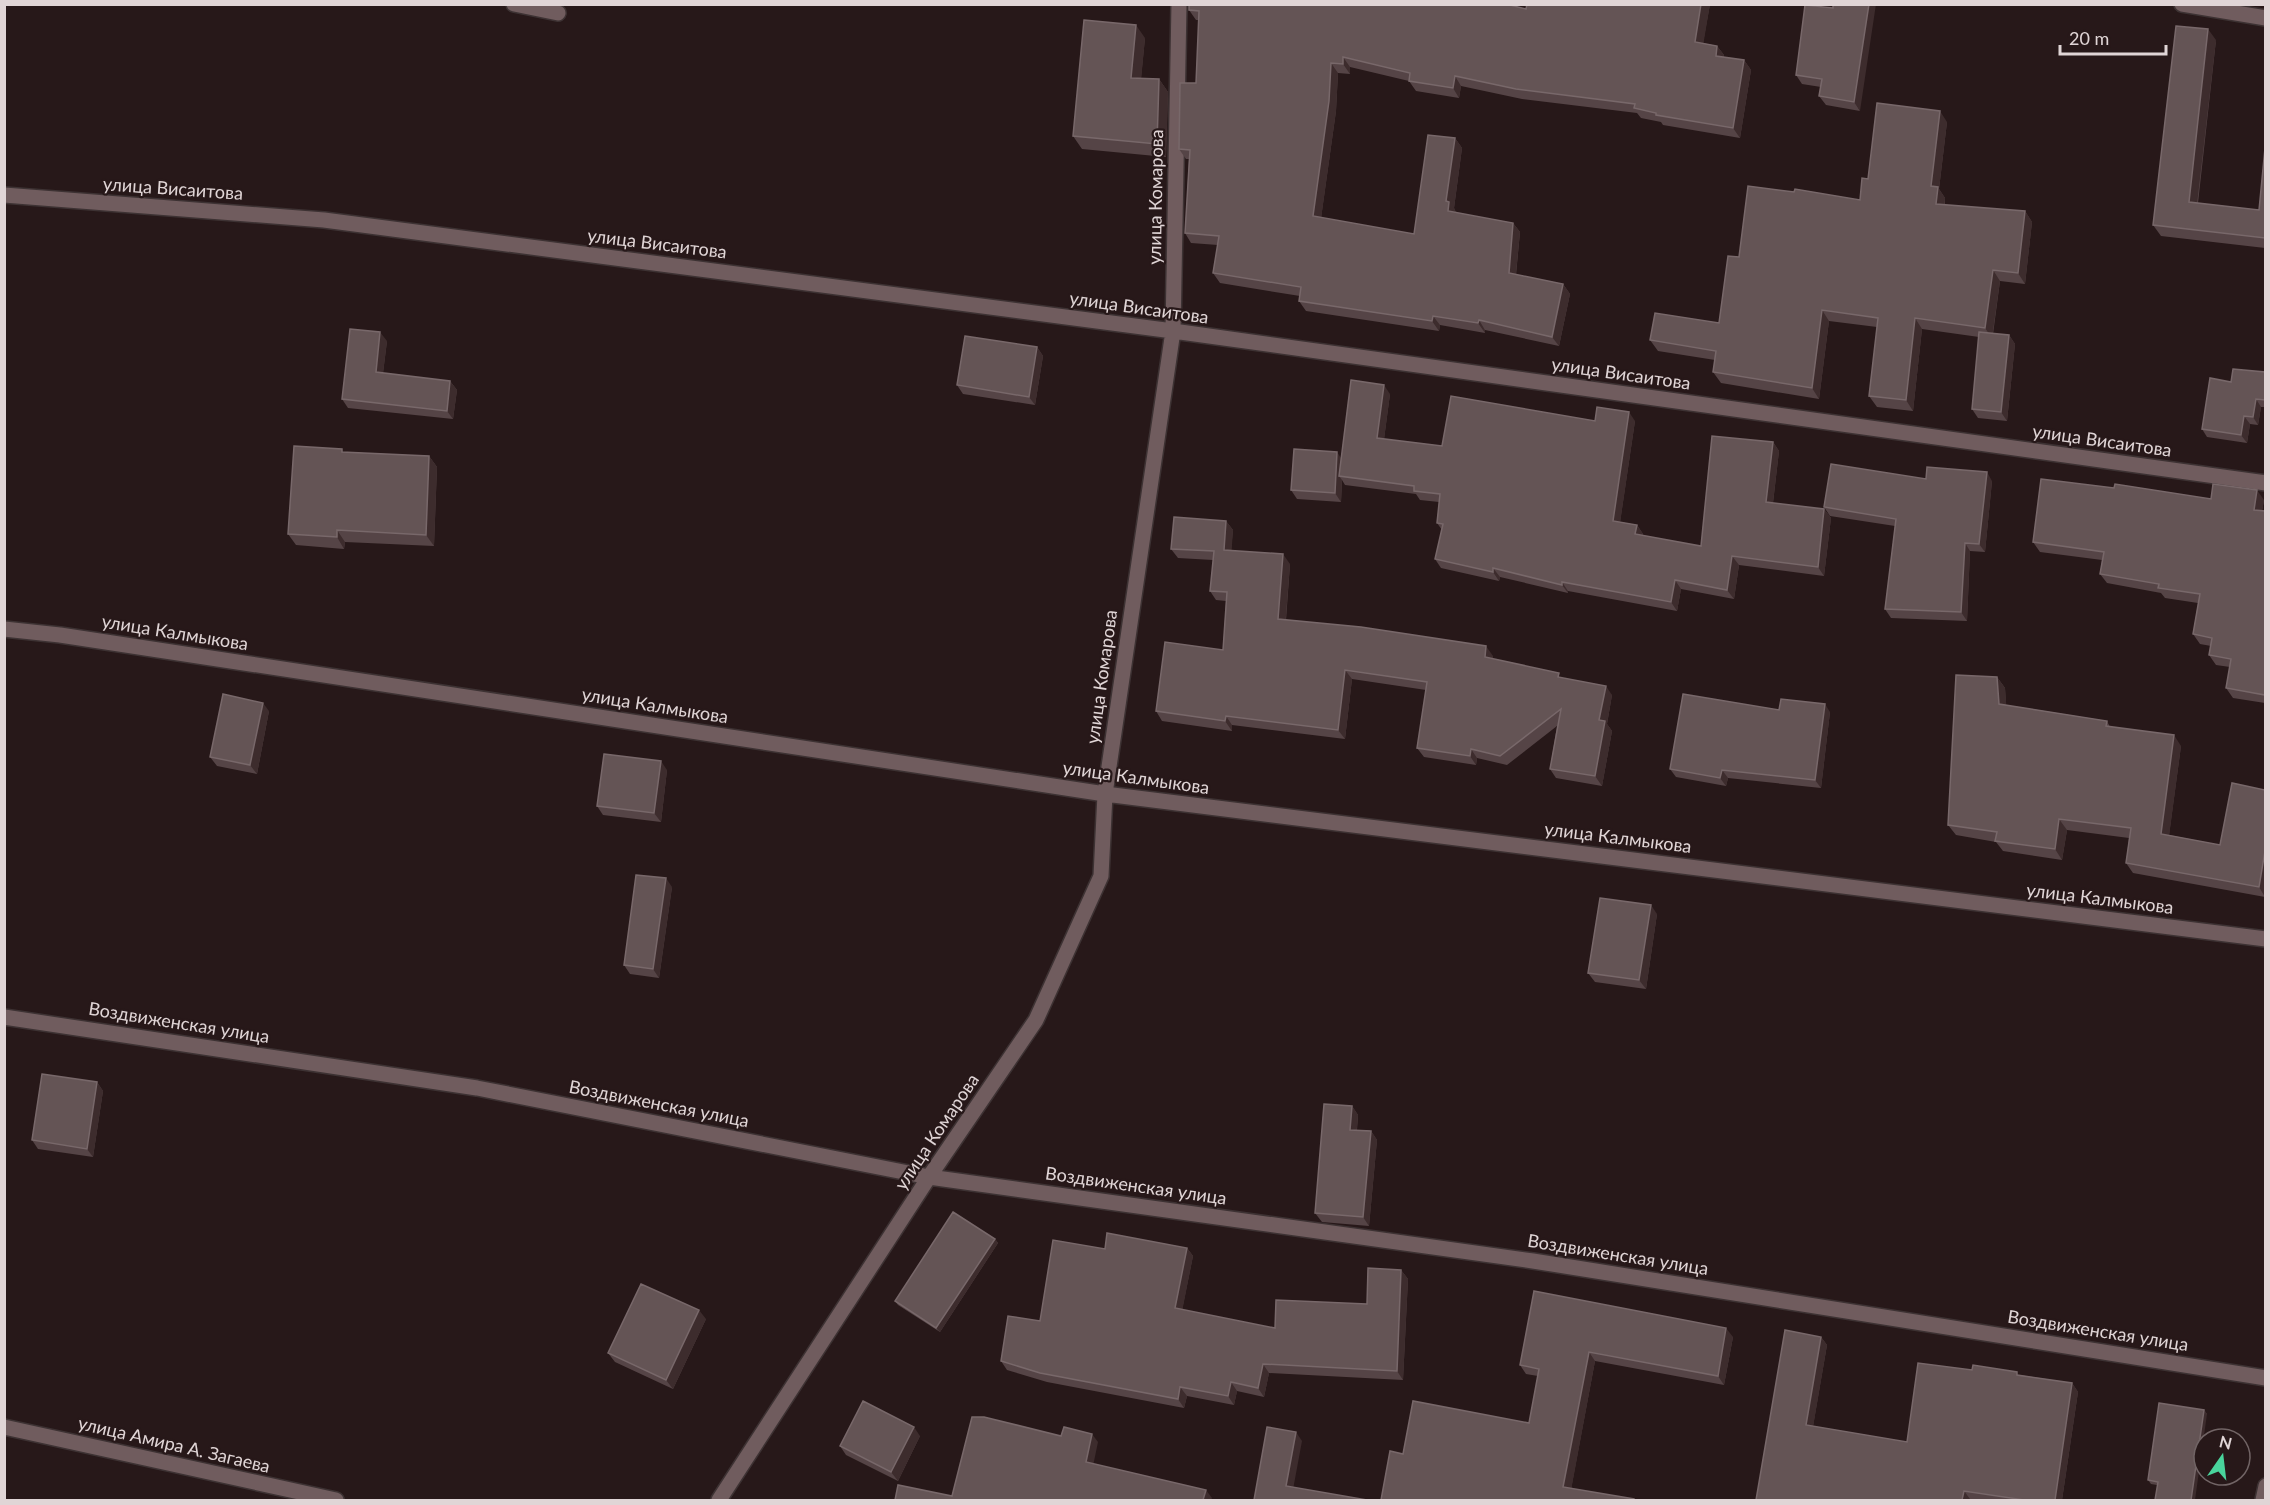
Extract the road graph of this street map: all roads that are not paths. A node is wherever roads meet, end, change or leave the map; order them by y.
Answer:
1 (514, 4) edge
2 (1179, 4) edge
3 (2182, 4) edge
4 (558, 13) dead end
5 (2265, 18) edge
6 (4, 195) edge
7 (1173, 332) junction
8 (2265, 483) edge
9 (4, 629) edge
10 (1105, 794) junction
11 (2265, 939) edge
12 (4, 1017) edge
13 (929, 1177) junction
14 (2265, 1378) edge
15 (4, 1427) edge
16 (2265, 1486) edge
17 (336, 1500) edge
18 (719, 1500) edge
19 (2263, 1500) edge

1 - 4 street
2 - 7 street, улица Комарова
3 - 5 street
6 - 7 street, улица Висаитова
7 - 8 street, улица Висаитова
7 - 10 street, улица Комарова
9 - 10 street, улица Калмыкова
10 - 11 street, улица Калмыкова
10 - 13 street, улица Комарова
12 - 13 street, Воздвиженская улица
13 - 14 street, Воздвиженская улица
13 - 18 street, улица Комарова
15 - 17 street, улица Амира А. Загаева
16 - 19 street

